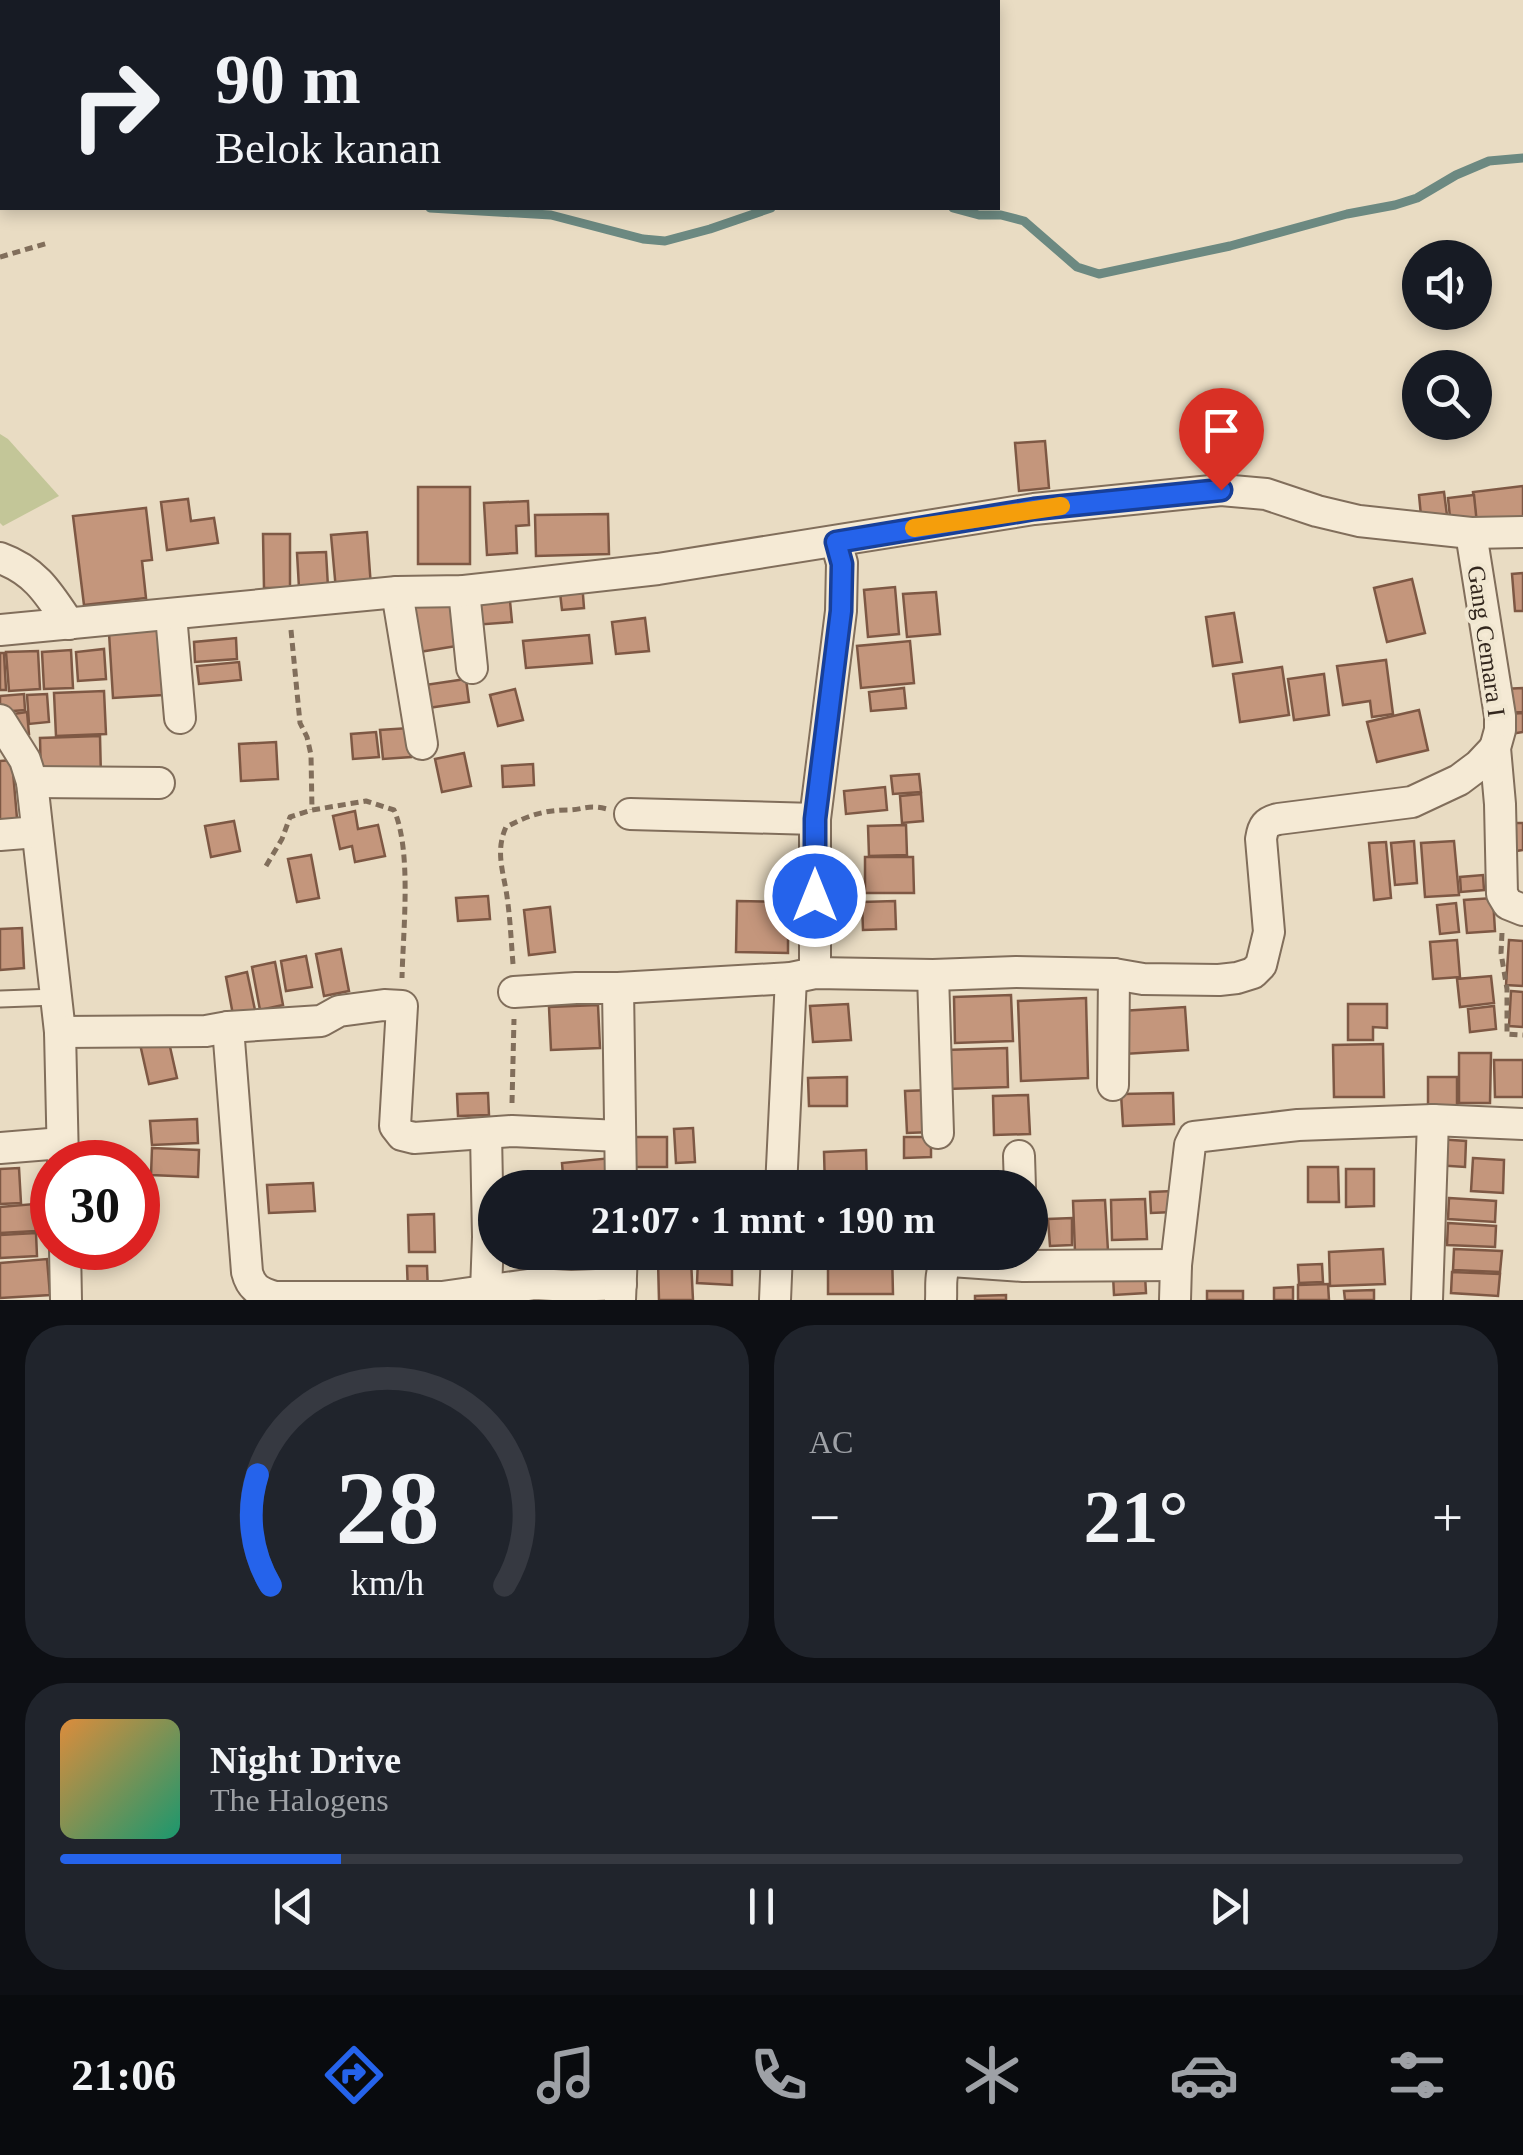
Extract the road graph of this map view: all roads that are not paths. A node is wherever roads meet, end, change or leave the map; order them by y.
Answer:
1 (1523, 532) edge
2 (1470, 534) junction
3 (836, 542) junction
4 (0, 558) edge
5 (464, 590) junction
6 (397, 592) junction
7 (171, 615) junction
8 (69, 624) junction
9 (0, 630) edge
10 (472, 668) dead end
11 (180, 718) dead end
12 (0, 720) edge
13 (422, 744) dead end
14 (1495, 748) junction
15 (32, 782) junction
16 (159, 782) dead end
17 (1511, 804) edge
18 (630, 814) road end
19 (815, 819) junction
20 (37, 832) junction
21 (0, 835) edge
22 (1516, 907) edge
23 (933, 974) junction
24 (1114, 974) junction
25 (803, 975) junction
26 (618, 988) junction
27 (514, 992) road end
28 (56, 997) junction
29 (0, 999) edge
30 (228, 1027) junction
31 (60, 1032) junction
32 (1113, 1085) dead end
33 (1433, 1120) junction
34 (1523, 1124) edge
35 (499, 1133) junction
36 (938, 1134) dead end
37 (620, 1136) junction
38 (62, 1140) edge
39 (0, 1148) edge
40 (30, 1150) edge
41 (1019, 1156) dead end
42 (621, 1170) edge
43 (782, 1170) edge
44 (1019, 1170) edge
45 (1048, 1260) edge
46 (1176, 1265) junction
47 (65, 1270) edge
48 (776, 1270) edge
49 (942, 1270) edge
50 (486, 1291) junction
51 (621, 1292) edge
52 (66, 1300) edge
53 (775, 1300) edge
54 (941, 1300) edge
55 (1176, 1300) edge
56 (1427, 1300) edge

1 - 2 street
2 - 3 street
2 - 14 street, Gang Cemara I
3 - 5 street
3 - 19 street
4 - 8 street
5 - 6 street
5 - 10 street
6 - 7 street
6 - 13 street
7 - 8 street
7 - 11 street
8 - 9 street
12 - 15 street
14 - 17 street, Gang Cemara I
14 - 24 street
15 - 16 street
15 - 20 street
17 - 22 street, Gang Cemara I
18 - 19 street
19 - 25 street
20 - 21 street
20 - 28 street
23 - 24 street
23 - 25 street
23 - 36 street
24 - 32 street
25 - 26 street
25 - 43 street
26 - 27 street
26 - 37 street
28 - 29 lane
28 - 31 street
30 - 31 street
30 - 35 street
30 - 50 street
31 - 38 street
33 - 34 street
33 - 46 street
33 - 56 street
35 - 37 street
35 - 50 street
37 - 42 street
39 - 40 street
41 - 44 street
45 - 46 street
46 - 55 street
47 - 52 street
48 - 53 street
49 - 54 street
50 - 51 street

